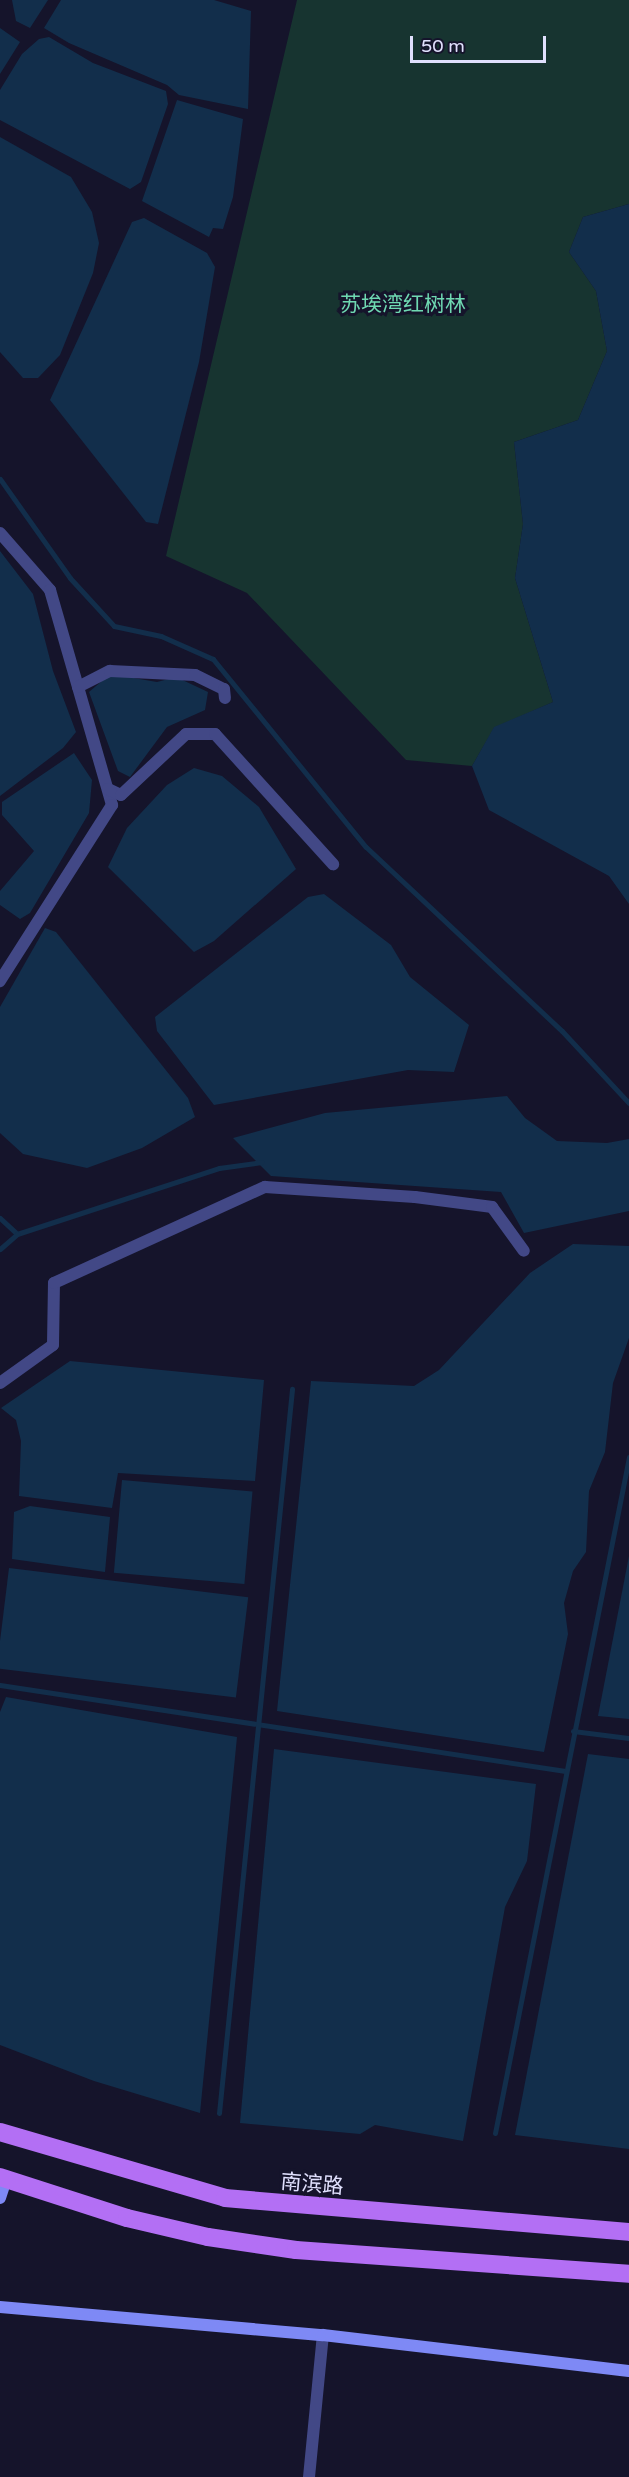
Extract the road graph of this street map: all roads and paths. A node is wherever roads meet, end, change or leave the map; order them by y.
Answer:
1 (0, 532) edge
2 (78, 687) junction
3 (225, 698) dead end
4 (108, 789) junction
5 (333, 864) dead end
6 (0, 981) edge
7 (524, 1251) dead end
8 (0, 1383) edge
9 (0, 2132) edge
10 (3, 2178) edge
11 (0, 2198) edge
12 (629, 2232) edge
13 (629, 2274) edge
14 (0, 2307) edge
15 (323, 2335) junction
16 (629, 2371) edge
17 (309, 2477) edge

1 - 2 street
2 - 3 street
2 - 4 street
4 - 5 street
4 - 6 street
7 - 8 street
9 - 12 main road, 南滨路
10 - 11 street
10 - 13 main road
14 - 15 street
15 - 16 street
15 - 17 street

